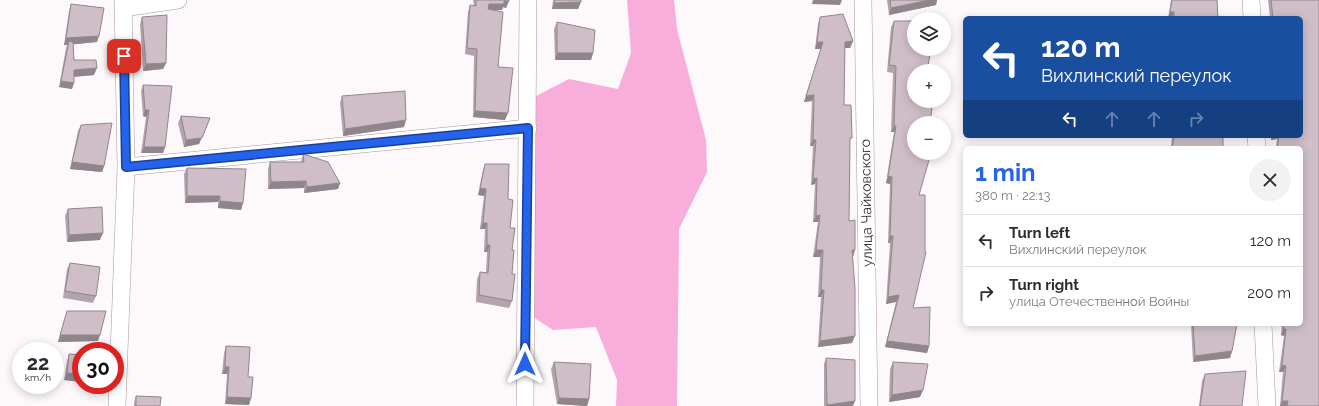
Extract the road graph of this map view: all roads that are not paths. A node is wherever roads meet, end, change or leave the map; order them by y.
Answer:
1 (178, 0) edge
2 (528, 0) edge
3 (863, 0) edge
4 (1251, 0) edge
5 (123, 4) edge
6 (1252, 16) edge
7 (528, 128) junction
8 (126, 167) junction
9 (1263, 326) edge
10 (116, 406) edge
11 (525, 406) edge
12 (869, 406) edge
13 (1267, 406) edge

1 - 5 street
2 - 7 street
3 - 12 street, улица Чайковского
4 - 6 street
5 - 8 street
7 - 8 street
7 - 11 street
8 - 10 street
9 - 13 street

